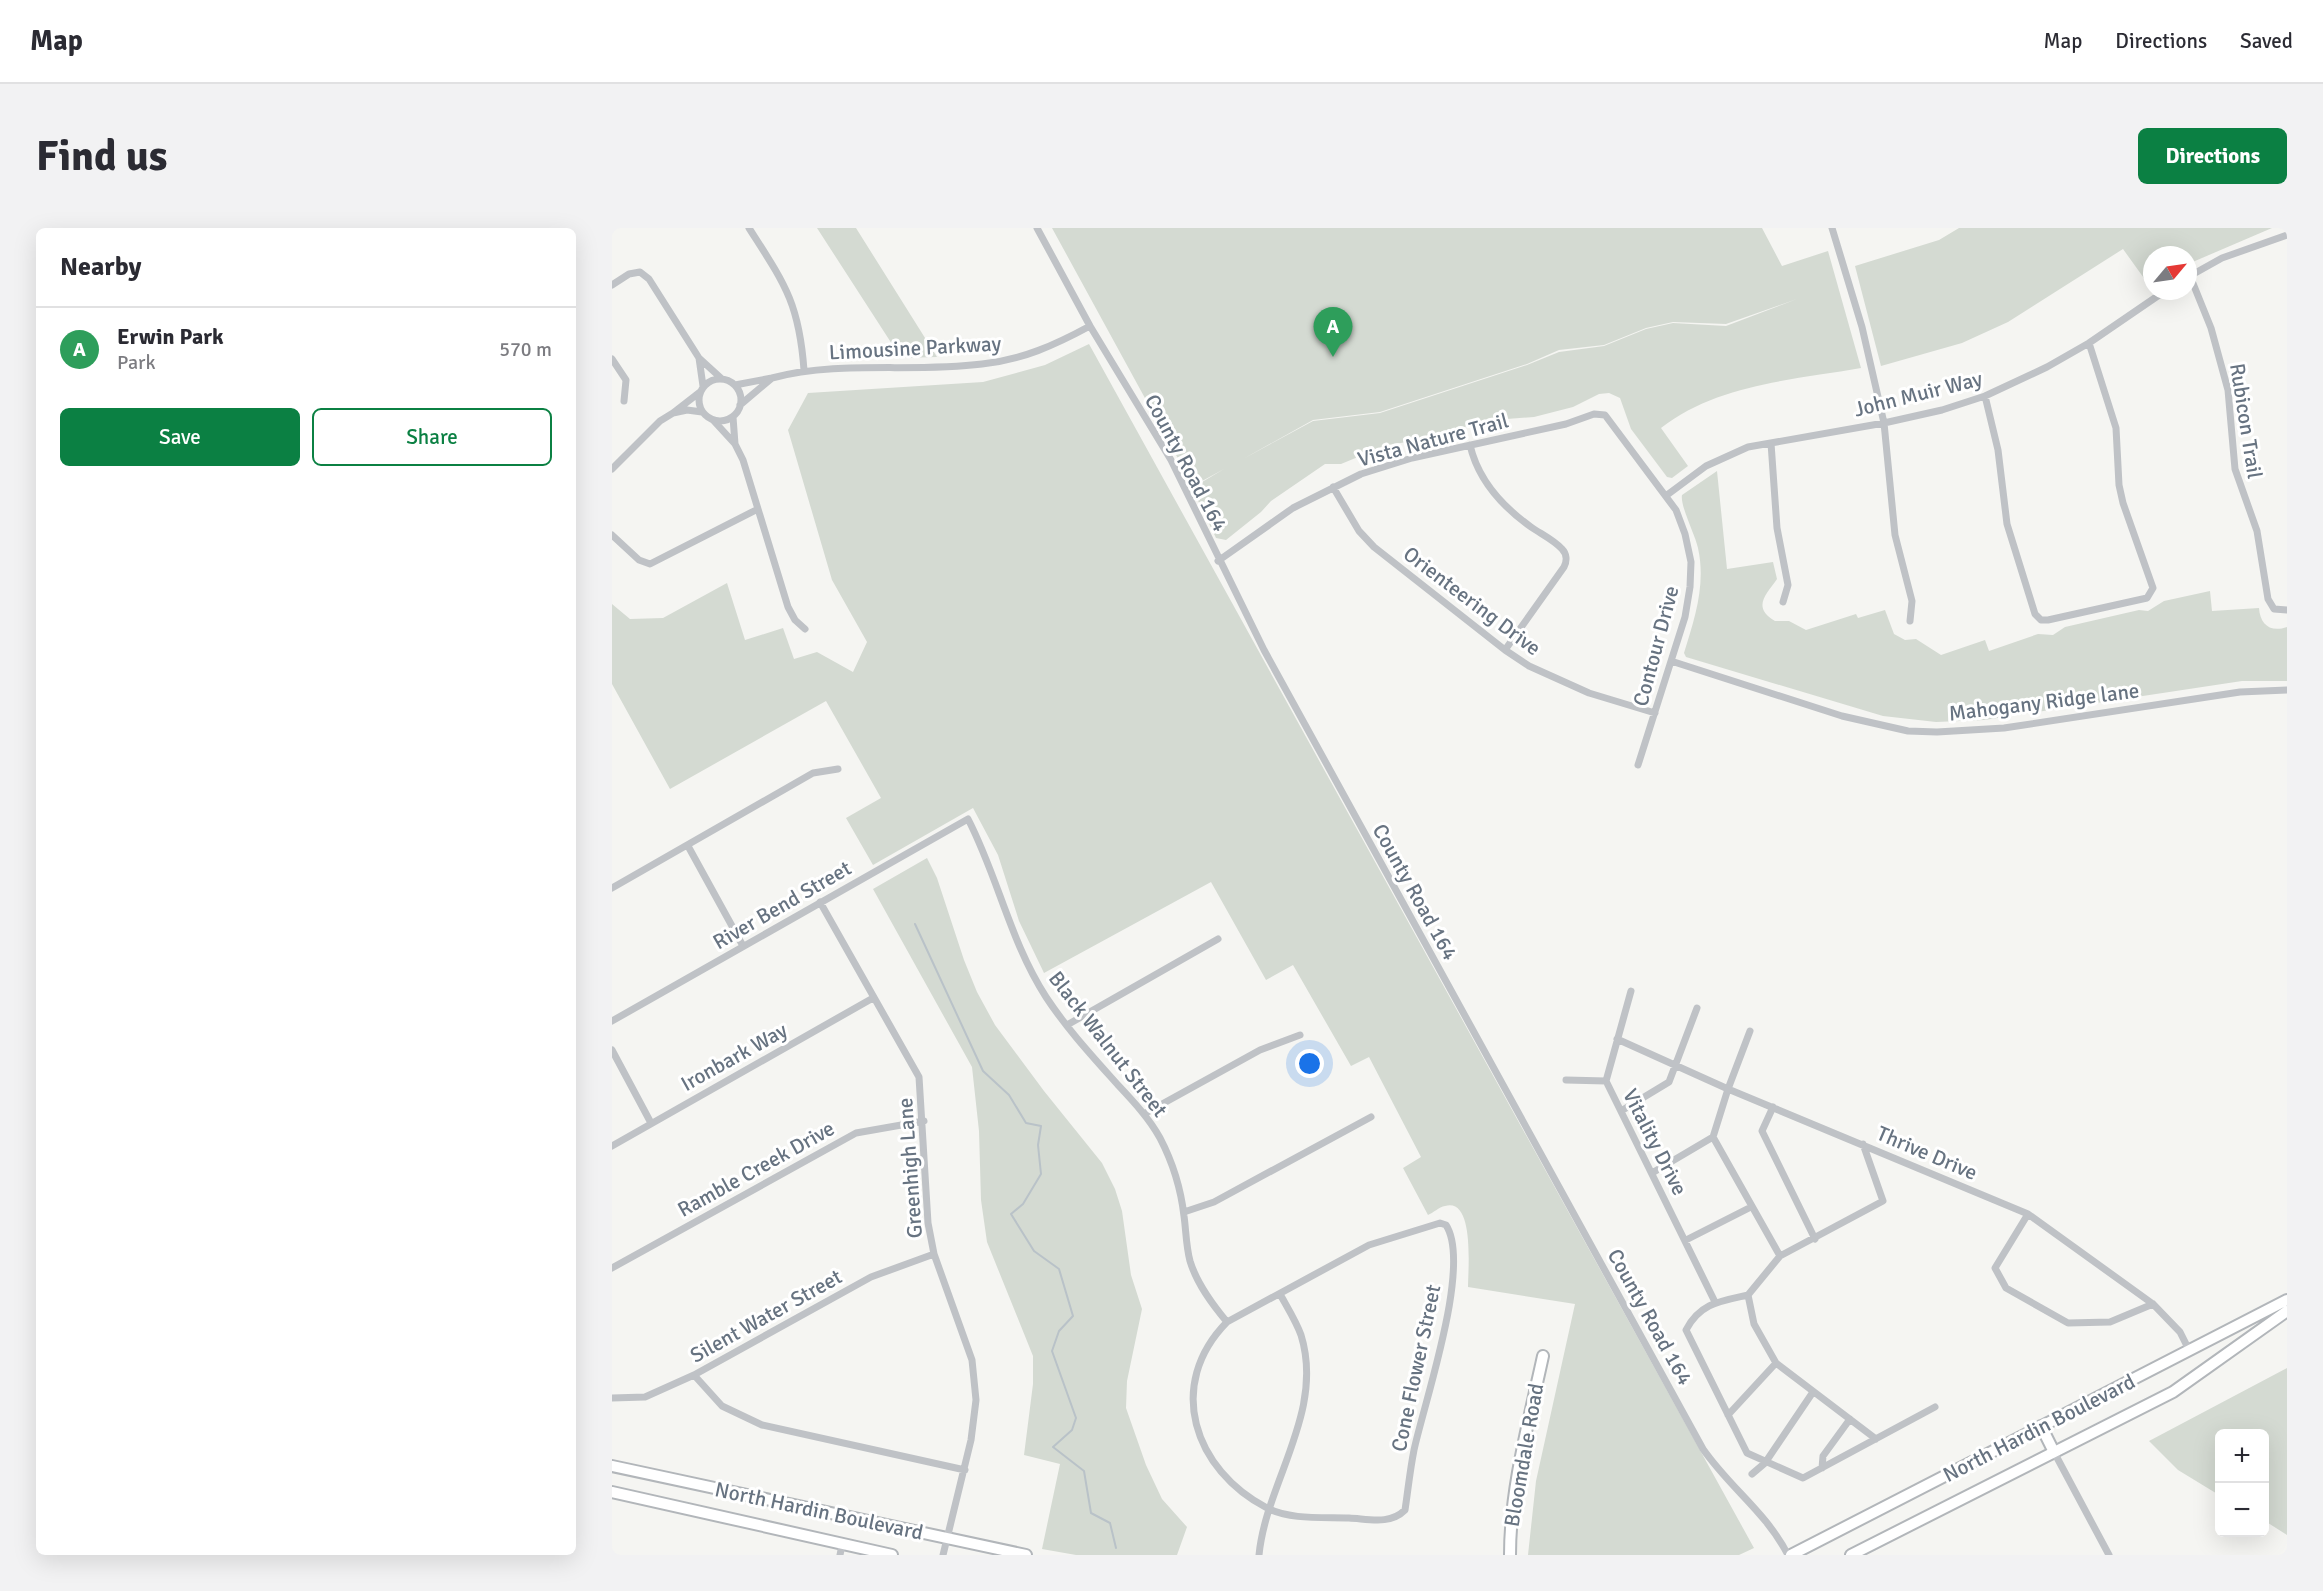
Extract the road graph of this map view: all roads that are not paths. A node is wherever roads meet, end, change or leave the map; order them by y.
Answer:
1 (748, 228) edge
2 (1037, 228) edge
3 (1832, 228) edge
4 (2287, 235) edge
5 (2197, 272) edge
6 (612, 285) edge
7 (2197, 295) edge
8 (2152, 300) edge
9 (1090, 326) junction
10 (2089, 343) junction
11 (699, 358) junction
12 (612, 359) edge
13 (804, 370) junction
14 (772, 378) junction
15 (722, 379) junction
16 (735, 385) junction
17 (702, 389) junction
18 (1985, 396) junction
19 (624, 401) dead end
20 (741, 405) junction
21 (702, 412) junction
22 (673, 413) junction
23 (1605, 415) joint
24 (733, 417) junction
25 (713, 420) junction
26 (1884, 423) junction
27 (1771, 443) junction
28 (735, 444) junction
29 (1470, 445) junction
30 (612, 469) edge
31 (1333, 487) junction
32 (1667, 495) junction
33 (758, 509) junction
34 (612, 535) edge
35 (1218, 561) junction
36 (1783, 602) dead end
37 (2287, 610) edge
38 (1910, 621) dead end
39 (805, 629) dead end
40 (1505, 650) junction
41 (1671, 661) junction
42 (2287, 690) edge
43 (1655, 713) junction
44 (1638, 765) dead end
45 (838, 770) dead end
46 (968, 819) joint
47 (688, 846) junction
48 (612, 888) edge
49 (820, 902) junction
50 (1218, 939) dead end
51 (743, 946) junction
52 (1631, 991) dead end
53 (873, 998) junction
54 (1697, 1008) dead end
55 (612, 1021) edge
56 (1068, 1026) junction
57 (1750, 1031) dead end
58 (1300, 1035) dead end
59 (1617, 1039) junction
60 (612, 1050) edge
61 (1676, 1065) junction
62 (1566, 1080) dead end
63 (1606, 1081) junction
64 (1728, 1089) junction
65 (1773, 1107) junction
66 (1621, 1111) junction
67 (1144, 1114) junction
68 (1371, 1117) dead end
69 (924, 1121) junction
70 (651, 1123) junction
71 (1713, 1137) junction
72 (1863, 1143) junction
73 (612, 1146) edge
74 (1652, 1173) junction
75 (1751, 1207) junction
76 (1184, 1212) junction
77 (2028, 1214) junction
78 (1815, 1239) junction
79 (1686, 1240) junction
80 (934, 1254) junction
81 (1780, 1256) junction
82 (612, 1268) edge
83 (1280, 1294) junction
84 (1748, 1295) junction
85 (2287, 1300) edge
86 (1716, 1302) junction
87 (2153, 1304) junction
88 (2287, 1311) edge
89 (1227, 1322) junction
90 (2189, 1350) junction
91 (1542, 1356) dead end
92 (1776, 1363) junction
93 (694, 1375) junction
94 (1813, 1392) junction
95 (612, 1398) edge
96 (1935, 1407) dead end
97 (1728, 1415) junction
98 (1850, 1419) junction
99 (2041, 1426) junction
100 (1876, 1439) junction
101 (2054, 1452) junction
102 (1765, 1463) junction
103 (612, 1466) edge
104 (1822, 1468) junction
105 (965, 1470) junction
106 (1752, 1474) dead end
107 (612, 1492) edge
108 (1269, 1510) junction
109 (947, 1539) junction
110 (841, 1550) edge
111 (892, 1555) edge
112 (943, 1555) edge
113 (1026, 1555) edge
114 (1259, 1555) edge
115 (1510, 1555) edge
116 (1789, 1555) edge
117 (1851, 1555) edge
118 (2109, 1555) edge

1 - 13 street
2 - 9 street, County Road 164
3 - 26 street
4 - 5 street
6 - 11 street
7 - 37 street, Rubicon Trail
8 - 10 street, John Muir Way
9 - 13 street, Limousine Parkway
9 - 35 street, County Road 164
10 - 18 street, John Muir Way
10 - 18 street
11 - 15 street
11 - 17 street
12 - 19 street
13 - 14 street, Limousine Parkway
14 - 16 street, Limousine Parkway
14 - 20 street, Limousine Parkway
15 - 16 street
15 - 17 street
16 - 20 street
17 - 21 street
17 - 22 street
18 - 26 street, John Muir Way
20 - 24 street
21 - 22 street
21 - 25 street
22 - 30 street
23 - 29 street, Vista Nature Trail
23 - 32 street, Contour Drive
24 - 25 street
24 - 28 street
25 - 28 street
26 - 27 street, John Muir Way
26 - 38 street
27 - 32 street, John Muir Way
27 - 36 street
28 - 33 street
29 - 31 street, Vista Nature Trail
29 - 40 street
31 - 35 street, Vista Nature Trail
31 - 40 street, Orienteering Drive
32 - 41 street, Contour Drive
33 - 34 street
33 - 39 street
35 - 116 street, County Road 164
40 - 43 street, Orienteering Drive
41 - 42 street, Mahogany Ridge lane
41 - 43 street, Contour Drive
43 - 44 street, Contour Drive
45 - 47 street
46 - 49 street, River Bend Street
46 - 56 street, Black Walnut Street
47 - 48 street
47 - 51 street
49 - 51 street, River Bend Street
49 - 53 street, Greenhigh Lane
50 - 56 street
51 - 55 street, River Bend Street
52 - 59 street, Vitality Drive
53 - 69 street, Greenhigh Lane
53 - 70 street, Ironbark Way
54 - 61 street
56 - 67 street, Black Walnut Street
57 - 64 street
58 - 67 street
59 - 61 street, Thrive Drive
59 - 63 street, Vitality Drive
60 - 70 street
61 - 64 street, Thrive Drive
61 - 66 street
62 - 63 street
63 - 66 street, Vitality Drive
64 - 65 street, Thrive Drive
64 - 71 street
65 - 72 street, Thrive Drive
65 - 78 street
66 - 74 street, Vitality Drive
67 - 76 street, Black Walnut Street
68 - 76 street
69 - 80 street, Greenhigh Lane
69 - 82 street, Ramble Creek Drive
70 - 73 street, Ironbark Way
71 - 74 street
71 - 75 street
72 - 77 street, Thrive Drive
72 - 78 street
74 - 79 street, Vitality Drive
75 - 79 street
75 - 81 street
76 - 89 street, Black Walnut Street
77 - 87 street, Thrive Drive
77 - 87 street
78 - 81 street
79 - 86 street, Vitality Drive
80 - 93 street, Silent Water Street
80 - 105 street, Greenhigh Lane
81 - 84 street
83 - 89 street
83 - 108 street
83 - 108 street, Cone Flower Street
84 - 86 street
84 - 92 street
85 - 90 street, North Hardin Boulevard
86 - 97 street
87 - 90 street, Thrive Drive
88 - 101 street, North Hardin Boulevard
89 - 108 street
90 - 99 street, North Hardin Boulevard
91 - 115 street, Bloomdale Road
92 - 94 street
92 - 97 street
93 - 95 street, Silent Water Street
93 - 105 street
94 - 98 street
94 - 102 street
96 - 100 street
97 - 102 street
98 - 100 street
98 - 104 street
99 - 101 street
99 - 116 street, North Hardin Boulevard
100 - 104 street
101 - 117 street, North Hardin Boulevard
101 - 118 street
102 - 104 street
102 - 106 street
103 - 109 street, North Hardin Boulevard
105 - 109 street, Greenhigh Lane
107 - 110 street, North Hardin Boulevard
108 - 114 street
109 - 112 street, Greenhigh Lane
109 - 113 street, North Hardin Boulevard
110 - 111 street, North Hardin Boulevard

